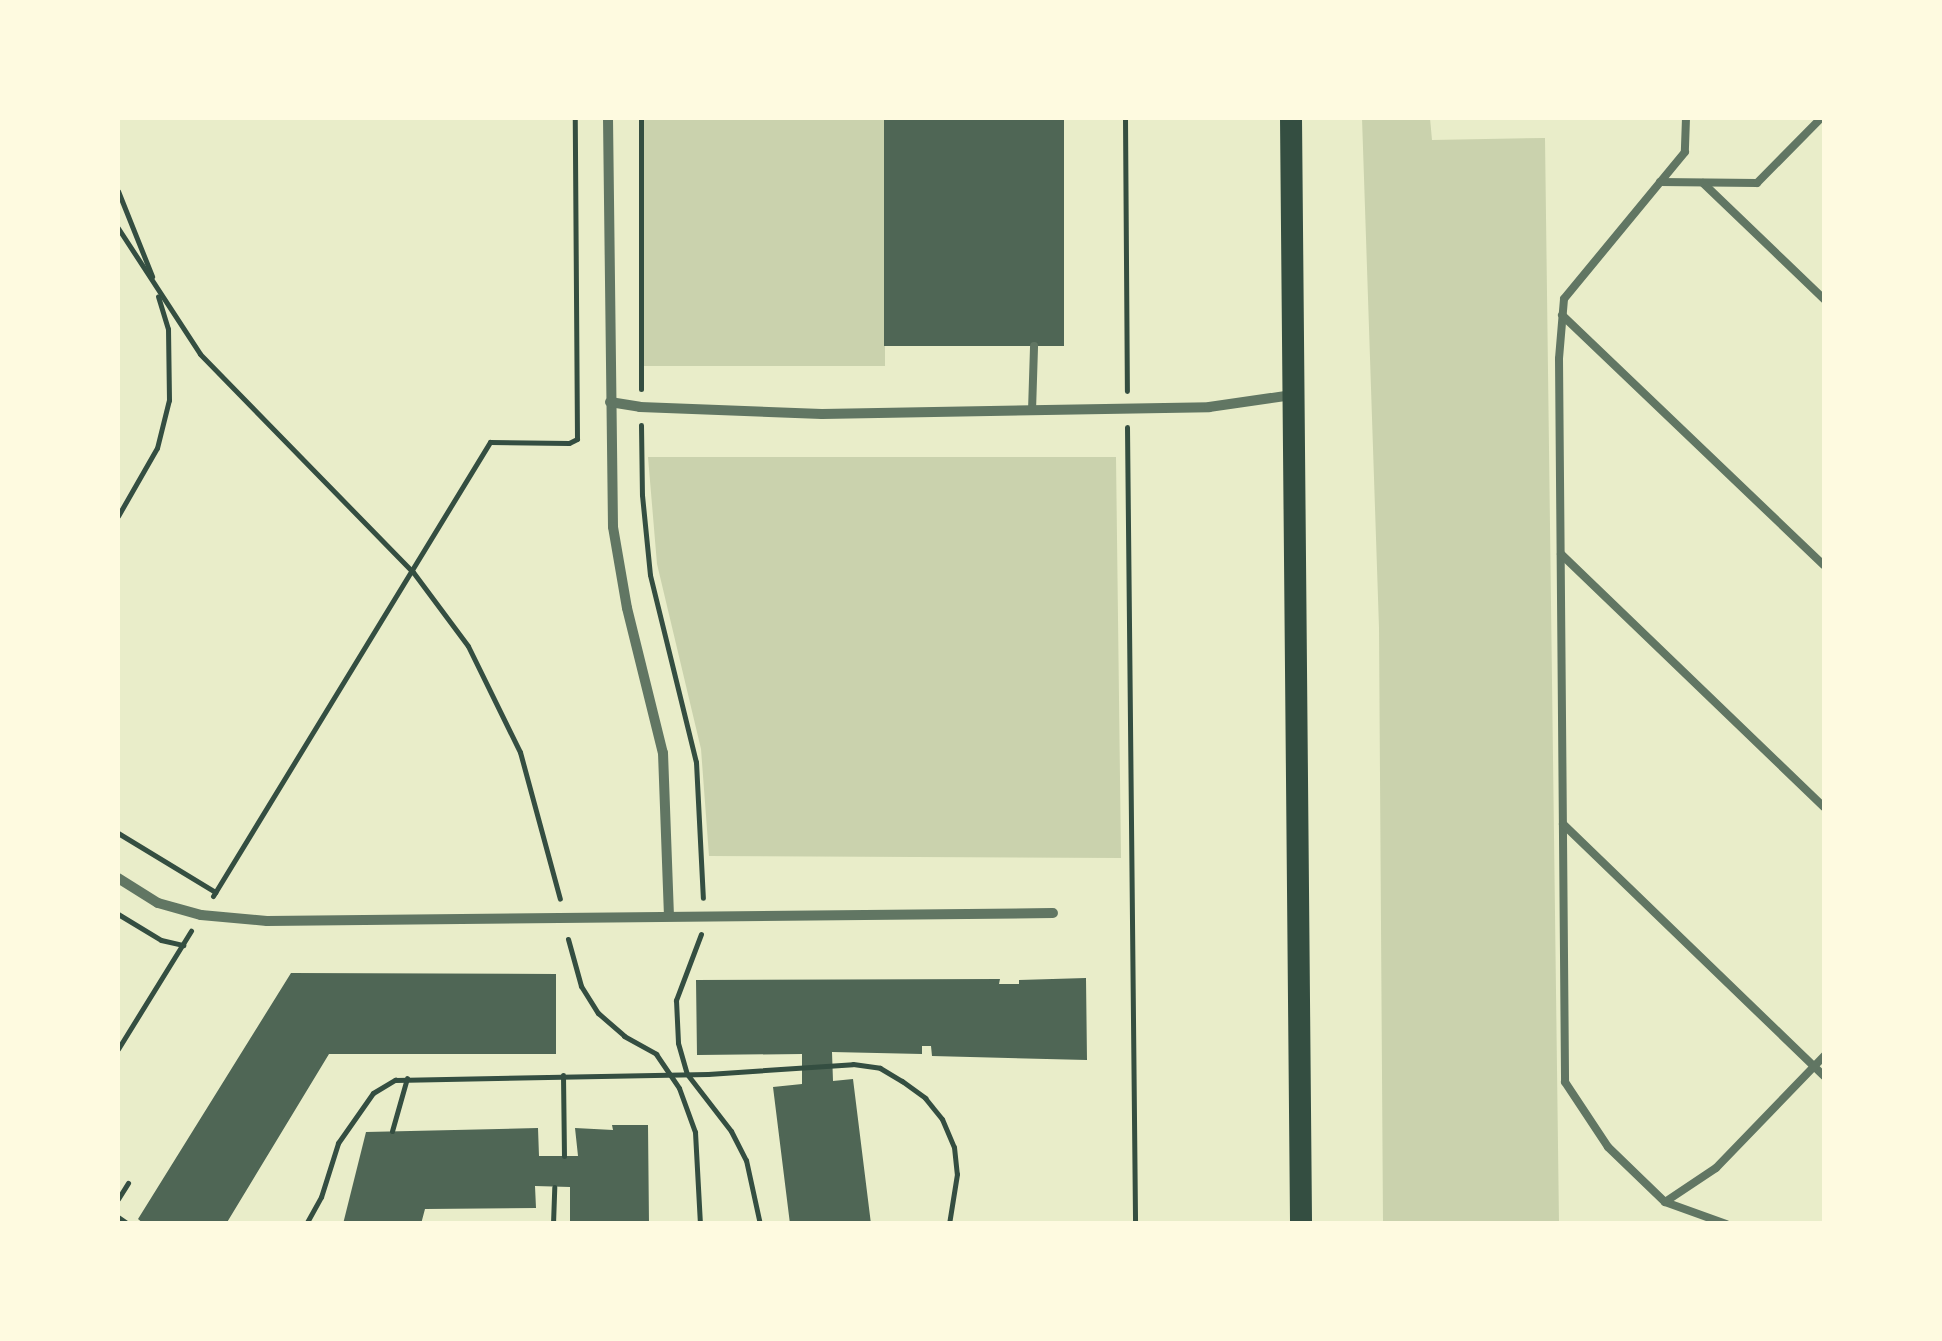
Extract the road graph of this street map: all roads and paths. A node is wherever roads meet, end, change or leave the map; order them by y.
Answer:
1 (575, 118) edge
2 (608, 118) edge
3 (642, 118) edge
4 (1125, 118) edge
5 (1291, 118) edge
6 (1686, 118) edge
7 (1821, 118) edge
8 (1660, 182) junction
9 (1703, 182) junction
10 (118, 191) edge
11 (118, 228) edge
12 (156, 287) junction
13 (1824, 300) edge
14 (1562, 314) junction
15 (1034, 346) dead end
16 (1294, 395) junction
17 (610, 402) junction
18 (640, 407) junction
19 (1127, 408) junction
20 (1032, 411) junction
21 (118, 516) edge
22 (1560, 553) junction
23 (1824, 565) edge
24 (413, 572) junction
25 (1824, 807) edge
26 (1563, 824) junction
27 (118, 833) edge
28 (118, 878) edge
29 (215, 892) junction
30 (1053, 912) dead end
31 (118, 914) edge
32 (669, 914) junction
33 (704, 914) junction
34 (201, 915) junction
35 (563, 916) junction
36 (183, 945) junction
37 (118, 1048) edge
38 (1824, 1056) edge
39 (1814, 1066) junction
40 (670, 1074) junction
41 (687, 1074) junction
42 (564, 1075) junction
43 (1824, 1076) edge
44 (406, 1078) junction
45 (392, 1132) dead end
46 (564, 1156) dead end
47 (128, 1183) dead end
48 (554, 1186) dead end
49 (118, 1199) edge
50 (1665, 1202) junction
51 (118, 1217) edge
52 (128, 1224) edge
53 (306, 1224) edge
54 (554, 1224) edge
55 (700, 1224) edge
56 (760, 1224) edge
57 (949, 1224) edge
58 (1135, 1224) edge
59 (1301, 1224) edge
60 (1726, 1224) edge

1 - 24 path
2 - 17 street
3 - 18 path
4 - 19 path
5 - 16 main road
6 - 8 lane
7 - 9 lane
8 - 9 lane
8 - 14 lane
9 - 13 lane
10 - 12 path
11 - 12 path
12 - 21 path
12 - 24 path
14 - 22 lane
14 - 23 lane
15 - 20 lane
16 - 19 street
16 - 59 main road
17 - 18 street
17 - 32 street
18 - 20 street
18 - 33 path
19 - 20 street
19 - 58 path
22 - 25 lane
22 - 26 lane
24 - 29 path
24 - 35 path
26 - 39 lane
26 - 50 lane
27 - 29 path
28 - 34 street
29 - 34 path
30 - 33 street
31 - 36 path
32 - 33 street
32 - 35 street
33 - 41 path
34 - 35 street
34 - 36 path
35 - 40 path
36 - 37 path
38 - 39 lane
39 - 43 lane
39 - 50 lane
40 - 41 path
40 - 42 path
40 - 55 path
41 - 56 path
41 - 57 path
42 - 44 path
42 - 46 path
44 - 45 path
44 - 53 path
47 - 49 path
48 - 54 path
50 - 60 lane
51 - 52 path

